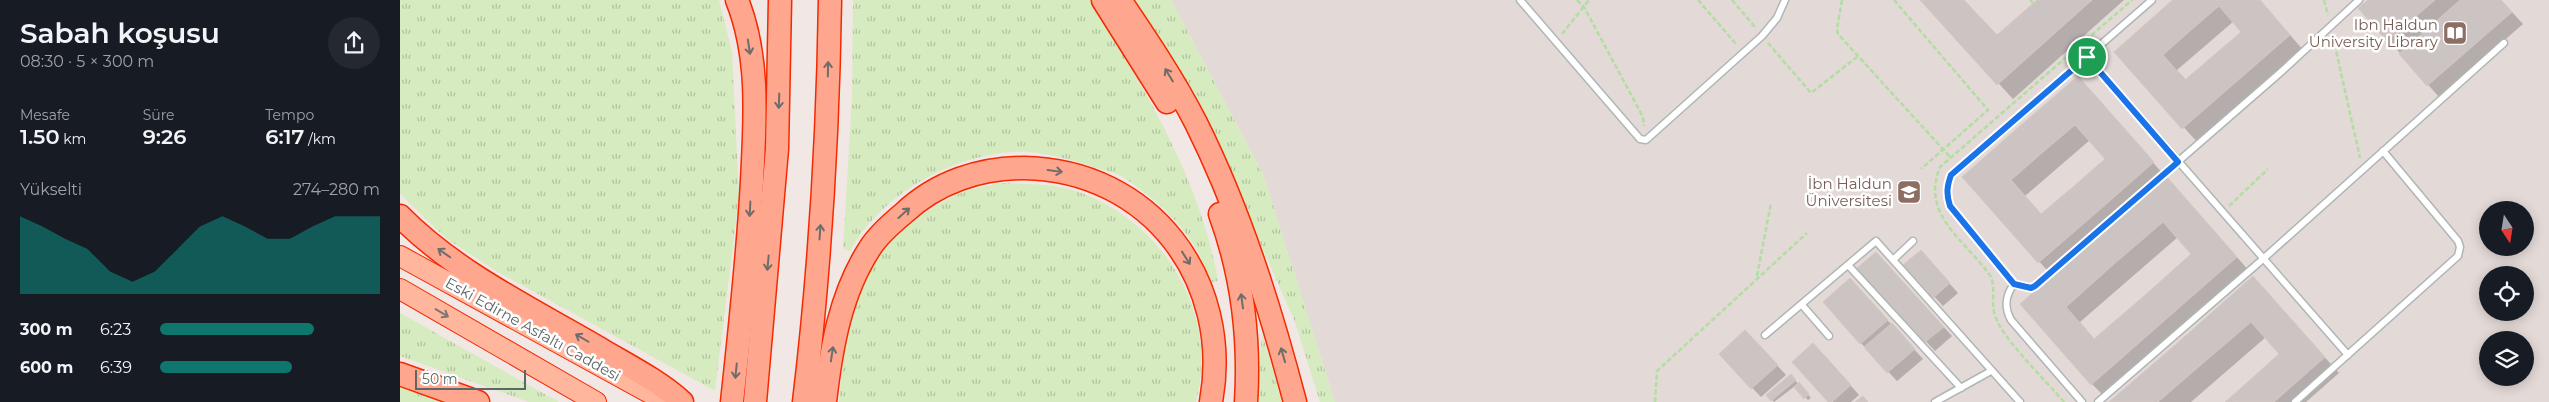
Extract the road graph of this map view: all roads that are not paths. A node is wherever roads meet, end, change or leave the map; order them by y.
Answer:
1 (737, 0) edge
2 (780, 0) edge
3 (830, 0) edge
4 (1103, 0) edge
5 (1120, 0) edge
6 (1520, 0) edge
7 (1785, 0) edge
8 (2152, 0) edge
9 (2358, 0) edge
10 (2504, 43) dead end
11 (2087, 57) junction
12 (2383, 151) junction
13 (2178, 162) junction
14 (400, 216) edge
15 (1913, 241) dead end
16 (400, 256) edge
17 (1894, 259) junction
18 (2264, 259) junction
19 (1848, 265) junction
20 (2014, 284) junction
21 (400, 289) edge
22 (1802, 305) junction
23 (1766, 335) dead end
24 (1829, 336) dead end
25 (2348, 355) junction
26 (1991, 371) junction
27 (400, 374) edge
28 (1961, 388) junction
29 (478, 402) edge
30 (596, 402) edge
31 (666, 402) edge
32 (682, 402) edge
33 (732, 402) edge
34 (755, 402) edge
35 (804, 402) edge
36 (825, 402) edge
37 (1211, 402) edge
38 (1246, 402) edge
39 (1295, 402) edge
40 (1935, 402) edge
41 (2020, 402) edge
42 (2082, 402) edge
43 (2098, 402) edge
44 (2295, 402) edge

1 -> 33 highway
2 -> 34 highway
35 -> 3 highway
38 -> 4 highway
39 -> 5 highway
6 - 7 lane
8 - 11 lane
9 - 13 lane
10 - 12 lane
11 - 13 lane
11 - 20 lane
12 - 18 lane
12 - 25 lane
13 - 18 lane
13 - 20 lane
32 -> 14 highway
15 - 17 lane
16 - 31 highway, Eski Edirne Asfaltı Caddesi
17 - 19 lane
17 - 26 lane
18 - 25 lane
18 - 43 lane
19 - 22 lane
19 - 28 lane
20 - 42 lane
21 -> 30 highway, Eski Edirne Asfaltı Caddesi
22 - 23 lane
22 - 24 lane
25 - 44 lane
26 - 28 lane
26 - 41 lane
27 - 29 highway
28 - 40 lane
36 -> 37 highway

